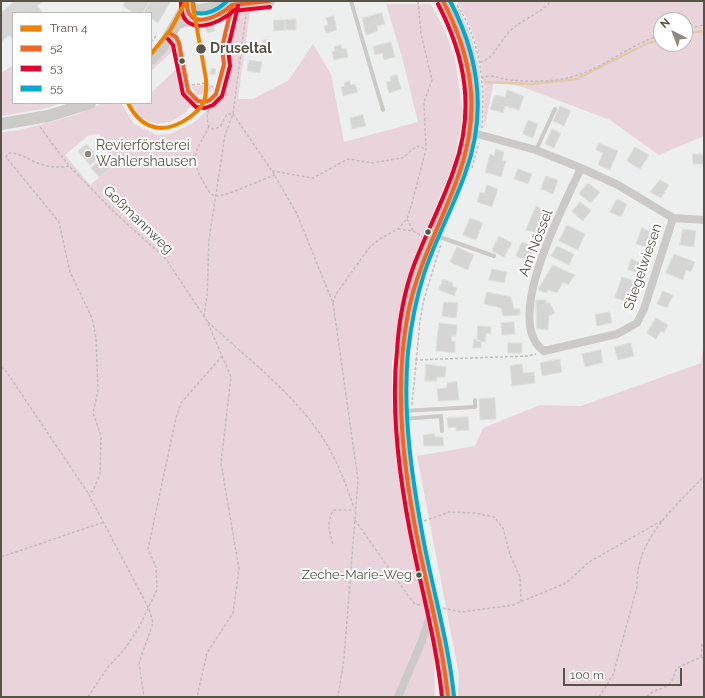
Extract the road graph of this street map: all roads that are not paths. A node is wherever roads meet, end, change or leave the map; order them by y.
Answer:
1 (269, 1) edge
2 (351, 1) edge
3 (443, 1) edge
4 (186, 4) edge
5 (232, 5) junction
6 (196, 21) junction
7 (172, 31) junction
8 (152, 47) edge
9 (152, 58) edge
10 (77, 104) edge
11 (87, 104) edge
12 (554, 109) dead end
13 (383, 110) dead end
14 (59, 113) junction
15 (1, 124) edge
16 (470, 132) junction
17 (536, 150) junction
18 (581, 168) junction
19 (673, 218) junction
20 (704, 220) edge
21 (436, 238) junction
22 (494, 256) dead end
23 (544, 351) joint
24 (475, 400) dead end
25 (405, 413) junction
26 (442, 431) dead end
27 (437, 606) junction
28 (398, 697) edge
29 (448, 697) edge

1 - 5 main road
2 - 13 lane
3 - 16 main road
4 - 5 main road
4 - 6 lane
4 - 7 main road
5 - 6 lane
5 - 7 lane
6 - 7 lane
7 - 8 main road
7 - 9 main road
10 - 14 main road
11 - 14 main road
12 - 17 lane
14 - 15 main road
16 - 17 street
16 - 21 main road
17 - 18 street
18 - 19 street
18 - 23 street, Am Nössel
19 - 20 street
19 - 23 street, Stiegelwiesen
21 - 22 lane
21 - 25 main road
24 - 25 lane
25 - 26 lane
25 - 27 main road
27 - 28 street
27 - 29 main road

